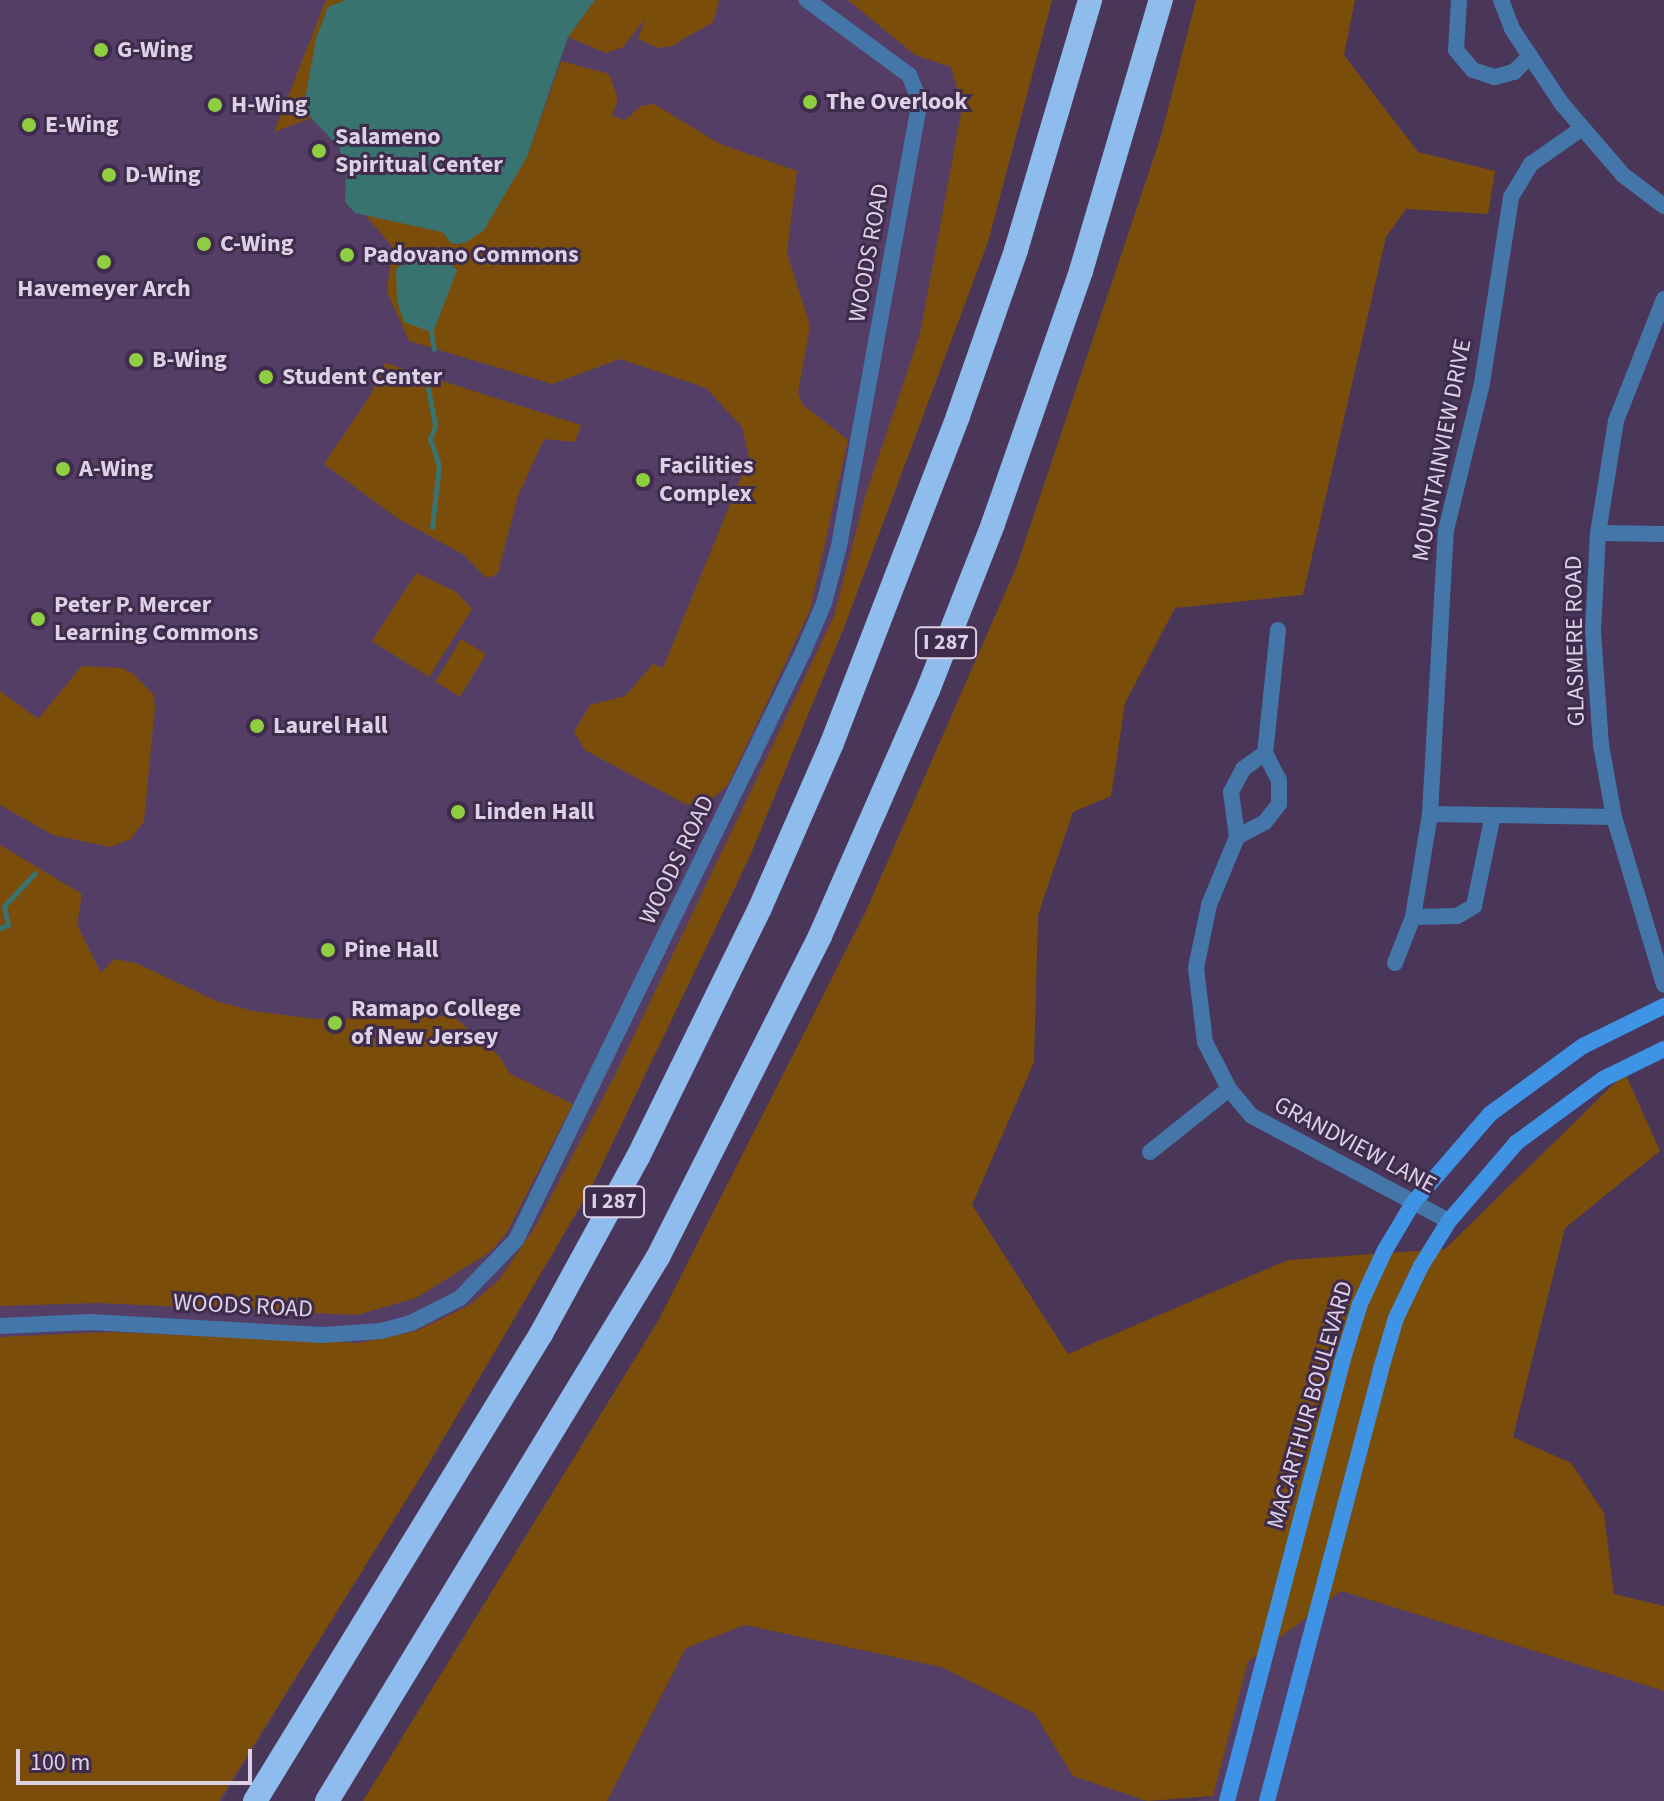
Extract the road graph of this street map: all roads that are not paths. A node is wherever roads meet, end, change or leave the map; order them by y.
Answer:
1 (807, 0) edge
2 (1090, 0) edge
3 (1161, 0) edge
4 (1459, 0) edge
5 (1501, 0) edge
6 (1529, 57) junction
7 (1581, 129) junction
8 (1664, 206) edge
9 (1664, 299) edge
10 (1598, 533) junction
11 (1664, 534) edge
12 (1278, 630) dead end
13 (1265, 753) junction
14 (1430, 814) junction
15 (1493, 815) junction
16 (1614, 817) junction
17 (1237, 837) junction
18 (1413, 917) junction
19 (1395, 963) dead end
20 (1664, 985) edge
21 (1664, 1006) edge
22 (1664, 1049) edge
23 (1229, 1089) junction
24 (1150, 1152) dead end
25 (1413, 1203) junction
26 (1449, 1221) junction
27 (0, 1326) edge
28 (255, 1801) edge
29 (327, 1801) edge
30 (1227, 1801) edge
31 (1267, 1801) edge

1 - 27 street, WOODS ROAD
2 - 28 highway, I 287
3 - 29 highway, I 287
4 - 6 street
5 - 6 street
6 - 7 street
7 - 8 street
7 - 14 street, MOUNTAINVIEW DRIVE
9 - 10 street, GLASMERE ROAD
10 - 11 street
10 - 16 street, GLASMERE ROAD
12 - 13 street
13 - 17 street, GRANDVIEW LANE
13 - 17 street
14 - 15 street
14 - 18 street, MOUNTAINVIEW DRIVE
15 - 16 street
15 - 18 street
16 - 20 street, GLASMERE ROAD
17 - 23 street, GRANDVIEW LANE
18 - 19 street, MOUNTAINVIEW DRIVE
21 - 25 main road, MACARTHUR BOULEVARD
22 - 26 main road
23 - 24 street
23 - 25 street, GRANDVIEW LANE
25 - 26 street, GRANDVIEW LANE
25 - 30 main road, MACARTHUR BOULEVARD
26 - 31 main road

